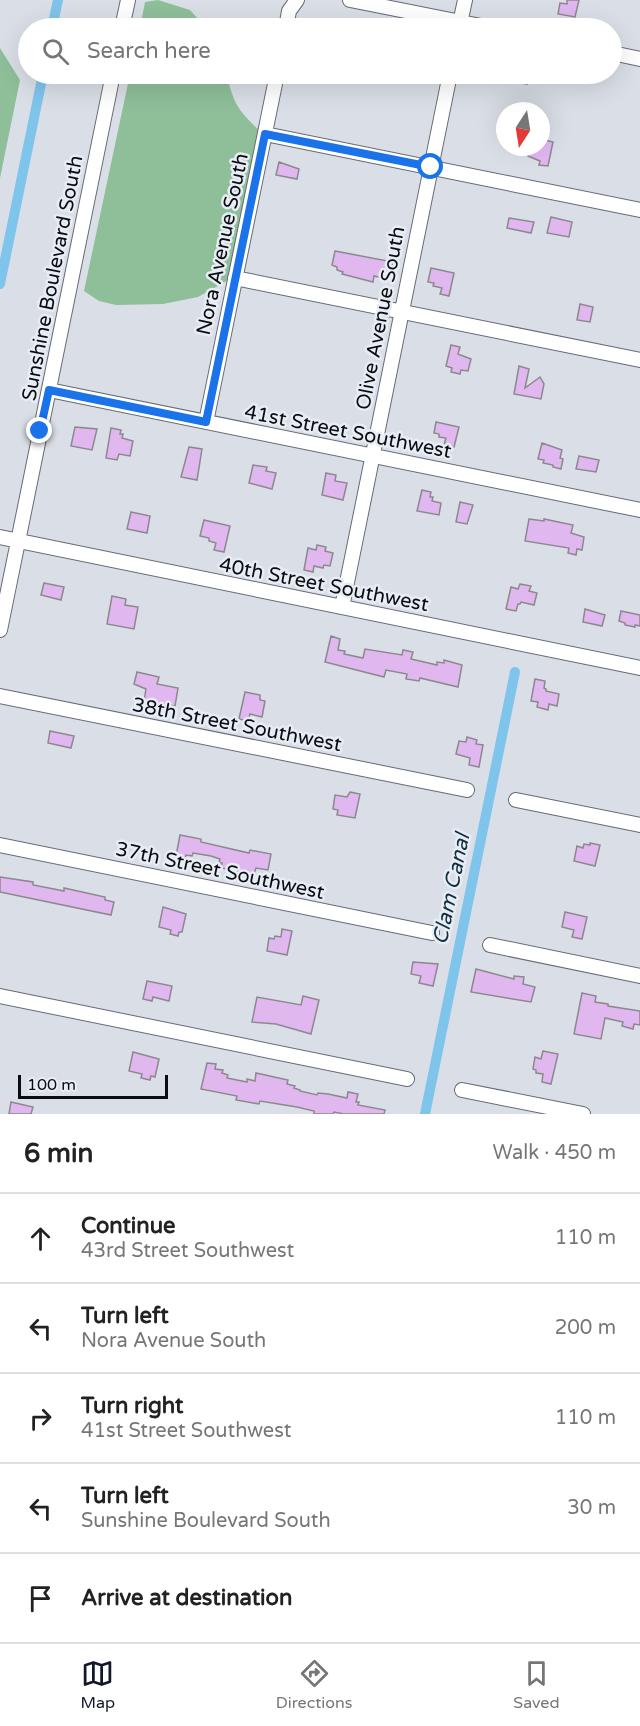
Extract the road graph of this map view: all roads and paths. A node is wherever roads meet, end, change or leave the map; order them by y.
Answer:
1 (128, 0) edge
2 (297, 0) edge
3 (350, 0) edge
4 (465, 0) edge
5 (124, 18) edge
6 (288, 18) edge
7 (429, 18) edge
8 (461, 18) edge
9 (622, 55) edge
10 (640, 59) edge
11 (111, 84) edge
12 (275, 84) edge
13 (448, 84) edge
14 (265, 134) junction
15 (431, 167) junction
16 (640, 210) edge
17 (235, 278) junction
18 (402, 312) junction
19 (640, 360) edge
20 (49, 390) junction
21 (206, 422) junction
22 (372, 456) junction
23 (640, 510) edge
24 (0, 537) edge
25 (18, 541) junction
26 (342, 607) junction
27 (0, 630) edge
28 (640, 668) edge
29 (0, 696) edge
30 (467, 790) dead end
31 (516, 800) dead end
32 (640, 825) edge
33 (0, 845) edge
34 (432, 933) dead end
35 (490, 945) dead end
36 (640, 976) edge
37 (0, 996) edge
38 (407, 1079) dead end
39 (462, 1090) dead end
40 (583, 1114) edge

1 - 5 street
2 - 6 street
3 - 7 street
4 - 8 street
9 - 10 street
11 - 20 street, Sunshine Boulevard South
12 - 14 street, Nora Avenue South
13 - 15 street, Olive Avenue South
14 - 15 street
14 - 17 street, Nora Avenue South
15 - 16 street
15 - 18 street, Olive Avenue South
17 - 18 street
17 - 21 street, Nora Avenue South
18 - 19 street
18 - 22 street, Olive Avenue South
20 - 21 street, 41st Street Southwest
20 - 25 street, Sunshine Boulevard South
21 - 22 street, 41st Street Southwest
22 - 23 street, 41st Street Southwest
22 - 26 street, Olive Avenue South
24 - 25 street, 40th Street Southwest
25 - 26 street, 40th Street Southwest
25 - 27 street, Sunshine Boulevard South
26 - 28 street, 40th Street Southwest
29 - 30 street, 38th Street Southwest
31 - 32 street
33 - 34 street, 37th Street Southwest
35 - 36 street
37 - 38 street
39 - 40 street

